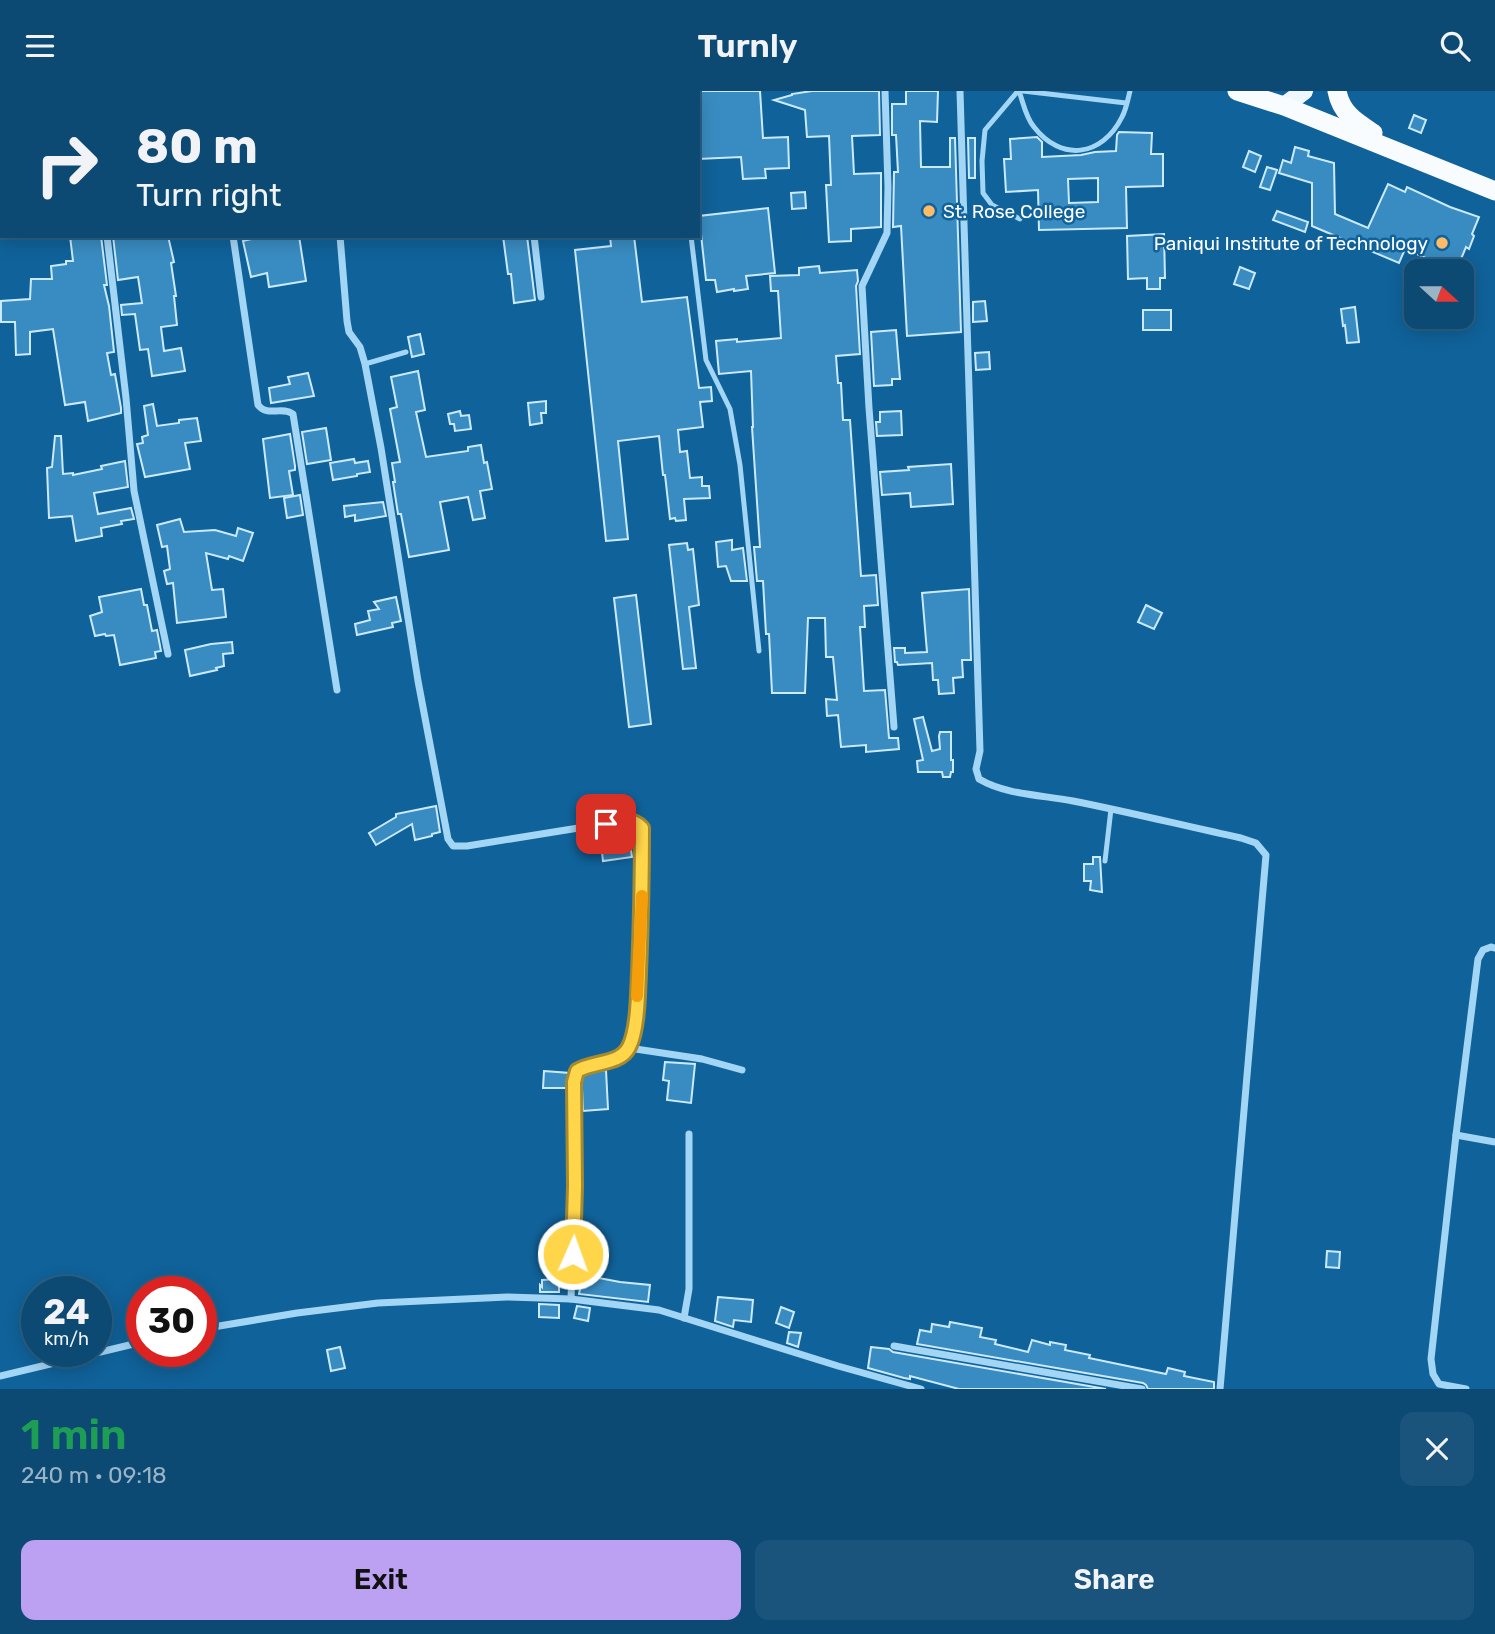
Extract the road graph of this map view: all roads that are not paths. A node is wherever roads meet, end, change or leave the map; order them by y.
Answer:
1 (884, 91) edge
2 (960, 91) edge
3 (1020, 91) edge
4 (1130, 91) edge
5 (1237, 91) edge
6 (1304, 91) edge
7 (1337, 91) edge
8 (1265, 94) edge
9 (1126, 103) junction
10 (1284, 106) junction
11 (1406, 155) junction
12 (1495, 191) edge
13 (1020, 219) dead end
14 (107, 238) edge
15 (233, 238) edge
16 (340, 238) edge
17 (534, 238) edge
18 (691, 238) edge
19 (541, 297) dead end
20 (406, 352) dead end
21 (365, 364) junction
22 (759, 651) dead end
23 (168, 654) dead end
24 (337, 690) dead end
25 (894, 727) dead end
26 (1111, 809) junction
27 (1105, 861) dead end
28 (1495, 948) edge
29 (629, 1048) junction
30 (742, 1070) dead end
31 (689, 1134) dead end
32 (1456, 1135) junction
33 (1495, 1142) edge
34 (571, 1299) junction
35 (684, 1318) junction
36 (217, 1326) edge
37 (126, 1346) edge
38 (894, 1346) dead end
39 (0, 1376) edge
40 (921, 1389) edge
41 (1142, 1389) edge
42 (1220, 1389) edge
43 (1466, 1389) edge

1 - 25 street
2 - 26 street
3 - 9 lane
3 - 9 lane
3 - 13 lane
4 - 9 lane
5 - 8 highway
6 - 10 main road
7 - 11 highway
8 - 10 highway
10 - 11 highway
11 - 12 highway
14 - 23 street
15 - 24 street
16 - 21 street
17 - 19 street
18 - 22 lane
20 - 21 lane
21 - 29 street
26 - 27 lane
26 - 42 street
28 - 32 street
29 - 30 street
29 - 34 street
31 - 35 street
32 - 33 street
32 - 43 street
34 - 35 street
34 - 36 street
35 - 40 street
37 - 39 street
38 - 41 street

